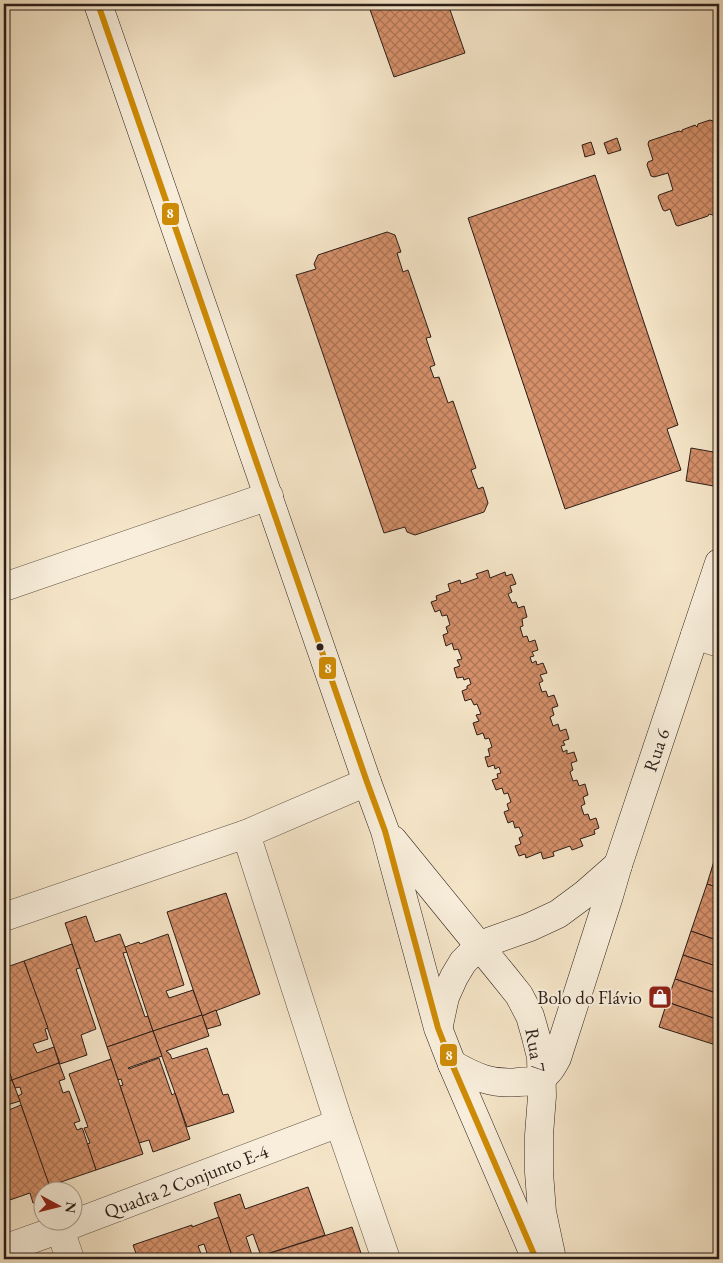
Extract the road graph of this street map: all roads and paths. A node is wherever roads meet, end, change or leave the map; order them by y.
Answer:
1 (98, 4) edge
2 (269, 496) junction
3 (719, 562) edge
4 (4, 587) edge
5 (707, 639) edge
6 (367, 782) junction
7 (385, 831) junction
8 (246, 834) junction
9 (618, 865) junction
10 (4, 917) edge
11 (480, 945) junction
12 (438, 1028) junction
13 (452, 1064) junction
14 (542, 1078) junction
15 (339, 1123) junction
16 (82, 1221) edge
17 (57, 1230) edge
18 (60, 1230) edge
19 (4, 1249) edge
20 (70, 1259) edge
21 (386, 1259) edge
22 (536, 1259) edge
23 (552, 1259) edge

1 - 2 street, Rua 7
2 - 4 street
2 - 6 street, Rua 7
3 - 5 street, Rua 6
5 - 9 street, Rua 6
6 - 7 street, Rua 7
6 - 8 street
7 - 11 street, Rua 7
7 - 12 street, Rua 7
8 - 10 street
8 - 15 street
9 - 11 street
9 - 14 street, Rua 6
11 - 12 street
11 - 14 street, Rua 7
12 - 13 street, Rua 7
13 - 14 street
13 - 22 street, Rua 7
14 - 23 street, Rua 7
15 - 16 street, Quadra 2 Conjunto E-4
15 - 21 street
17 - 19 street, Quadra 2 Conjunto E-4
18 - 20 street

